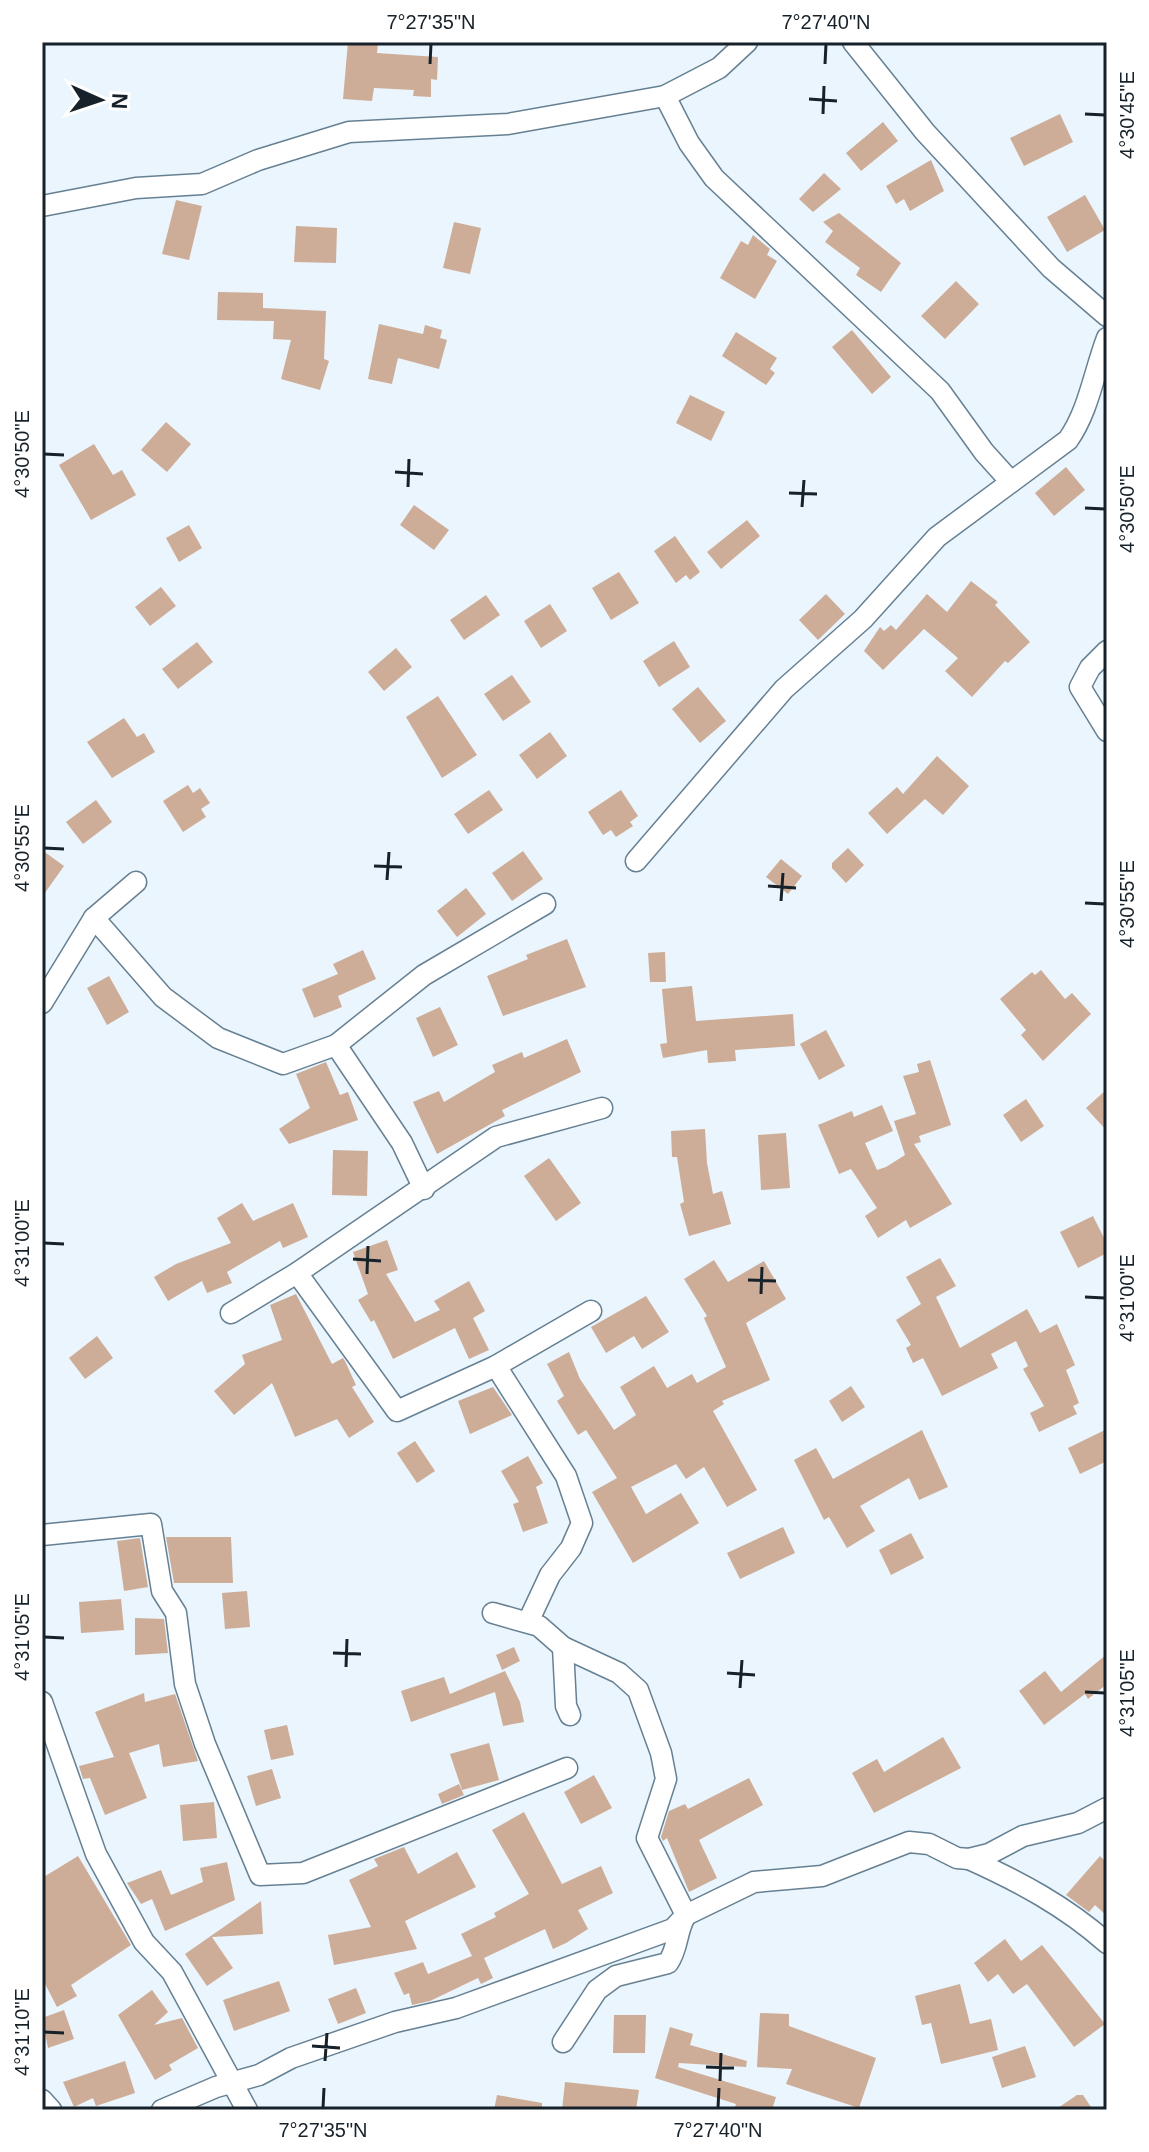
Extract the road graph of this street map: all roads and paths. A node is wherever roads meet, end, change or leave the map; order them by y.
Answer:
1 (747, 42) edge
2 (853, 42) edge
3 (665, 96) junction
4 (42, 206) edge
5 (1107, 316) edge
6 (1107, 338) edge
7 (1011, 482) junction
8 (1107, 651) edge
9 (1107, 731) edge
10 (636, 861) dead end
11 (136, 882) dead end
12 (545, 904) dead end
13 (94, 918) junction
14 (42, 1003) edge
15 (336, 1045) junction
16 (602, 1108) dead end
17 (424, 1189) junction
18 (297, 1273) junction
19 (591, 1311) dead end
20 (231, 1313) dead end
21 (496, 1366) junction
22 (42, 1535) edge
23 (493, 1613) dead end
24 (528, 1622) junction
25 (563, 1647) junction
26 (42, 1702) edge
27 (570, 1715) dead end
28 (567, 1768) dead end
29 (1107, 1808) edge
30 (969, 1859) junction
31 (686, 1915) junction
32 (1107, 1943) edge
33 (563, 2042) dead end
34 (232, 2081) junction
35 (42, 2100) edge
36 (51, 2110) edge
37 (162, 2110) edge
38 (247, 2110) edge

1 - 3 street
2 - 5 street
3 - 4 street
3 - 7 street
6 - 7 street
7 - 10 street
8 - 9 street
11 - 13 street
12 - 15 street
13 - 14 street
13 - 15 street
15 - 17 street
16 - 17 street
17 - 18 street
18 - 20 street
18 - 21 street
19 - 21 street
21 - 24 street
22 - 28 street
23 - 24 street
24 - 25 street
25 - 27 street
25 - 31 street
26 - 34 street
29 - 30 street
30 - 31 street
30 - 32 street
31 - 33 street
31 - 34 street
34 - 37 street
34 - 38 street
35 - 36 street

